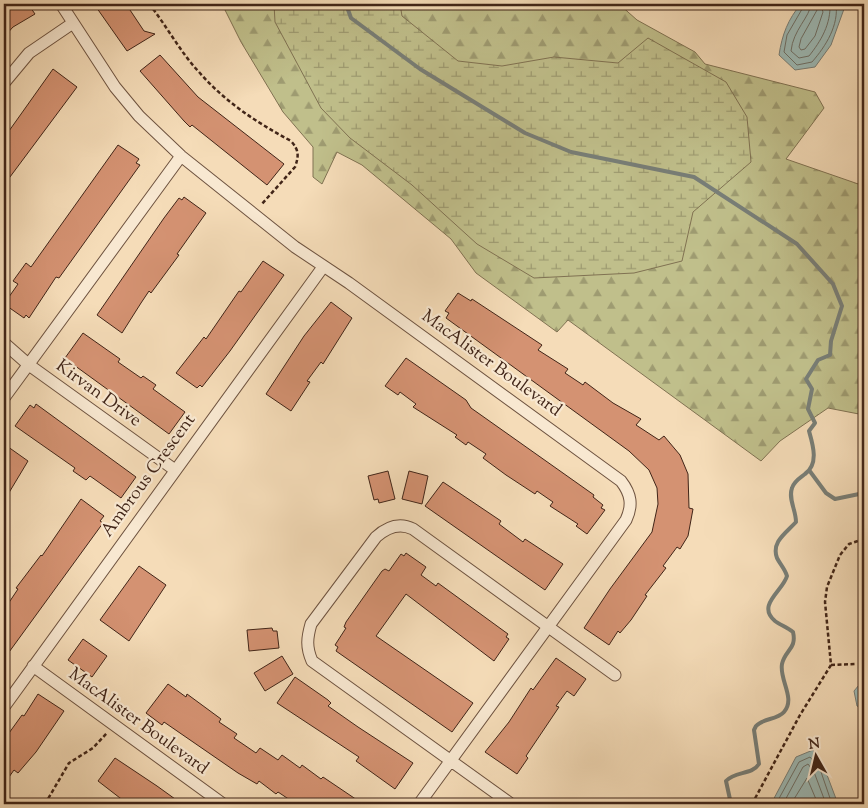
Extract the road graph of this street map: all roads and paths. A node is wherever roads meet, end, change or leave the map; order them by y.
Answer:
1 (60, 4) edge
2 (149, 4) edge
3 (73, 23) junction
4 (4, 83) edge
5 (181, 156) junction
6 (254, 214) junction
7 (323, 266) junction
8 (4, 343) edge
9 (29, 364) junction
10 (4, 398) edge
11 (174, 470) junction
12 (864, 539) edge
13 (549, 628) junction
14 (856, 664) dead end
15 (831, 665) junction
16 (33, 666) junction
17 (615, 675) dead end
18 (4, 707) edge
19 (113, 725) junction
20 (450, 761) junction
21 (45, 804) edge
22 (223, 804) edge
23 (419, 804) edge
24 (511, 804) edge
25 (752, 804) edge

1 - 3 street, MacAlister Boulevard
2 - 6 path
3 - 4 street
3 - 5 street, MacAlister Boulevard
5 - 6 street, MacAlister Boulevard
5 - 9 street
6 - 7 street, MacAlister Boulevard
7 - 11 street, Ambrous Crescent
7 - 13 street, MacAlister Boulevard
8 - 9 street, Kirvan Drive
9 - 10 street
9 - 11 street, Kirvan Drive
11 - 16 street, Ambrous Crescent
12 - 15 path
13 - 17 street
13 - 20 street, MacAlister Boulevard
13 - 20 street
14 - 15 path
15 - 25 path
16 - 18 street, Ambrous Crescent
16 - 19 street, MacAlister Boulevard
19 - 21 path
19 - 22 street, MacAlister Boulevard
20 - 23 street, MacAlister Boulevard
20 - 24 street

